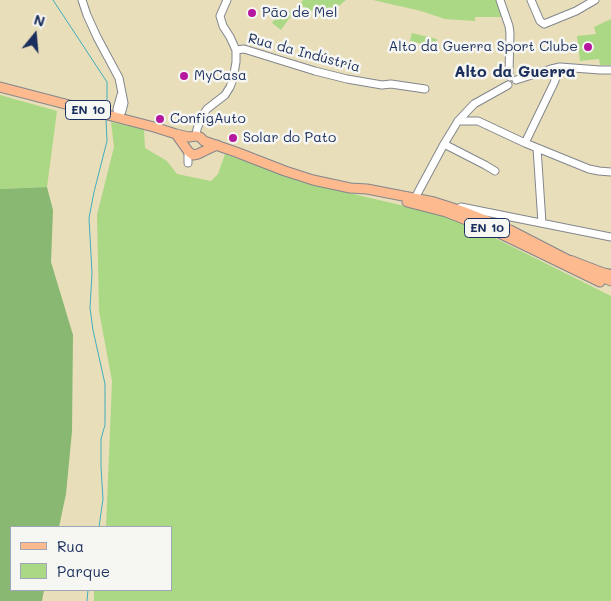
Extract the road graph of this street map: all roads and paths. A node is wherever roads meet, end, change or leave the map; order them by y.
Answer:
1 (82, 0) edge
2 (227, 0) edge
3 (500, 0) edge
4 (531, 0) edge
5 (595, 0) edge
6 (236, 50) junction
7 (560, 67) junction
8 (611, 70) edge
9 (513, 78) junction
10 (0, 87) edge
11 (425, 89) dead end
12 (118, 118) junction
13 (458, 121) junction
14 (176, 134) junction
15 (196, 138) junction
16 (525, 143) junction
17 (444, 144) junction
18 (217, 145) junction
19 (537, 148) junction
20 (193, 152) junction
21 (495, 171) dead end
22 (611, 172) edge
23 (356, 189) junction
24 (415, 198) junction
25 (434, 202) junction
26 (542, 223) junction
27 (611, 236) edge
28 (571, 261) junction
29 (611, 275) edge
30 (611, 281) edge
31 (611, 287) edge

1 - 12 street
2 - 6 street
3 - 9 street
4 - 5 street
6 - 11 street, Rua da Indústria
6 - 15 street
7 - 8 street
7 - 9 street
7 - 16 street
9 - 13 street
10 - 12 main road, EN 10
12 - 14 main road, EN 10
13 - 16 street
13 - 17 street
14 - 15 main road, EN 10
14 - 20 main road
15 - 18 main road, EN 10
15 - 20 main road
15 - 20 main road
16 - 19 street
17 - 21 street
17 - 24 street
18 - 20 main road
18 - 23 main road, EN 10
19 - 22 street
19 - 26 street
23 - 24 main road, EN 10
23 - 31 main road, EN 10
24 - 25 main road, EN 10
25 - 26 street
25 - 28 main road, EN 10
26 - 27 street
28 - 29 highway
28 - 30 main road, EN 10

